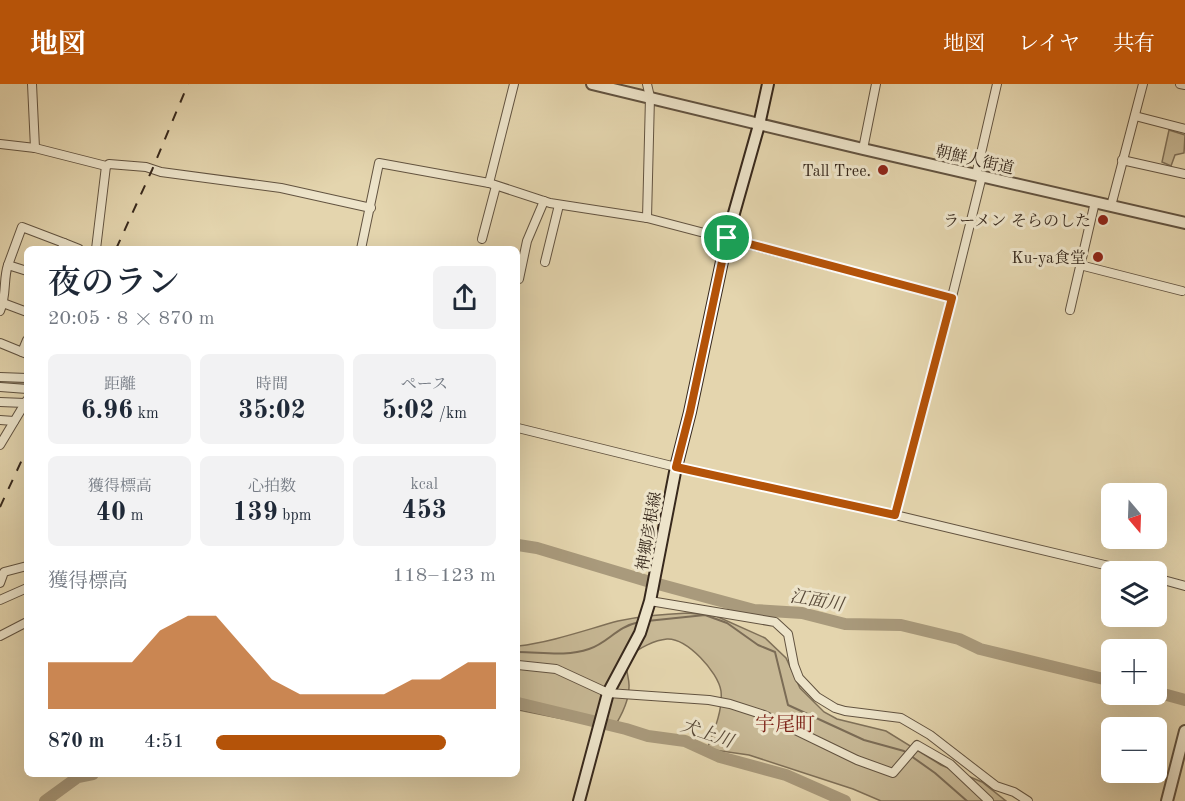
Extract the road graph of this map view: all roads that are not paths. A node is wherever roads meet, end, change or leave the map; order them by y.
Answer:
1 (32, 84) edge
2 (514, 84) edge
3 (592, 84) edge
4 (646, 84) edge
5 (768, 84) edge
6 (876, 84) edge
7 (997, 84) edge
8 (1143, 84) edge
9 (1179, 84) edge
10 (1185, 86) edge
11 (650, 97) junction
12 (1135, 116) junction
13 (759, 125) junction
14 (1185, 129) edge
15 (0, 144) edge
16 (34, 148) junction
17 (862, 149) junction
18 (1122, 159) junction
19 (106, 166) junction
20 (1185, 174) edge
21 (979, 175) junction
22 (493, 185) junction
23 (544, 201) junction
24 (1095, 202) junction
25 (559, 205) junction
26 (1111, 206) junction
27 (371, 207) junction
28 (647, 218) junction
29 (1185, 223) edge
30 (727, 238) junction
31 (482, 239) dead end
32 (63, 246) edge
33 (96, 246) edge
34 (362, 246) edge
35 (545, 262) dead end
36 (8, 265) junction
37 (1080, 265) junction
38 (24, 271) edge
39 (520, 275) edge
40 (1182, 291) dead end
41 (952, 298) junction
42 (2, 307) edge
43 (1070, 310) dead end
44 (24, 311) edge
45 (0, 343) edge
46 (24, 353) edge
47 (0, 377) edge
48 (24, 378) edge
49 (0, 387) edge
50 (24, 389) edge
51 (24, 401) edge
52 (0, 402) edge
53 (24, 405) edge
54 (0, 420) edge
55 (15, 421) junction
56 (520, 428) edge
57 (1, 440) edge
58 (676, 467) junction
59 (895, 515) junction
60 (1101, 564) edge
61 (24, 567) edge
62 (1167, 581) edge
63 (0, 583) edge
64 (1185, 586) edge
65 (24, 589) edge
66 (0, 600) edge
67 (650, 601) junction
68 (24, 624) edge
69 (0, 636) edge
70 (520, 665) edge
71 (608, 696) junction
72 (1185, 731) edge
73 (579, 801) edge
74 (989, 801) edge
75 (1028, 801) edge
76 (1167, 801) edge

1 - 16 street
2 - 22 street
3 - 11 main road, 朝鮮人街道
4 - 11 street
5 - 13 main road, 神郷彦根線
6 - 17 street
7 - 21 street
8 - 12 street
9 - 10 street
11 - 13 main road, 朝鮮人街道
11 - 28 street
12 - 14 street
12 - 18 street
13 - 17 main road, 朝鮮人街道
13 - 30 main road, 神郷彦根線
15 - 16 street
16 - 19 street
17 - 21 main road, 朝鮮人街道
18 - 20 street
18 - 26 street
19 - 27 street
19 - 33 street
21 - 24 main road, 朝鮮人街道
21 - 41 street
22 - 23 street
22 - 27 street
22 - 31 street
23 - 25 street
23 - 39 street
24 - 26 main road, 朝鮮人街道
24 - 37 street
25 - 28 street
25 - 35 street
26 - 29 main road, 朝鮮人街道
27 - 34 street
28 - 30 street
30 - 41 street
30 - 58 main road, 神郷彦根線
32 - 36 street
36 - 38 street
36 - 42 street
37 - 40 street
37 - 43 street
41 - 59 street
42 - 44 street
45 - 46 street
47 - 48 street
49 - 50 street
51 - 52 street
53 - 55 street
54 - 55 street
55 - 57 street
56 - 58 street
58 - 59 street
58 - 67 main road, 神郷彦根線
59 - 60 street
61 - 63 street
62 - 64 street
65 - 66 street
67 - 71 main road, 神郷彦根線
67 - 75 street
68 - 69 street
70 - 71 street
71 - 73 main road, 神郷彦根線
71 - 74 street
72 - 76 main road

